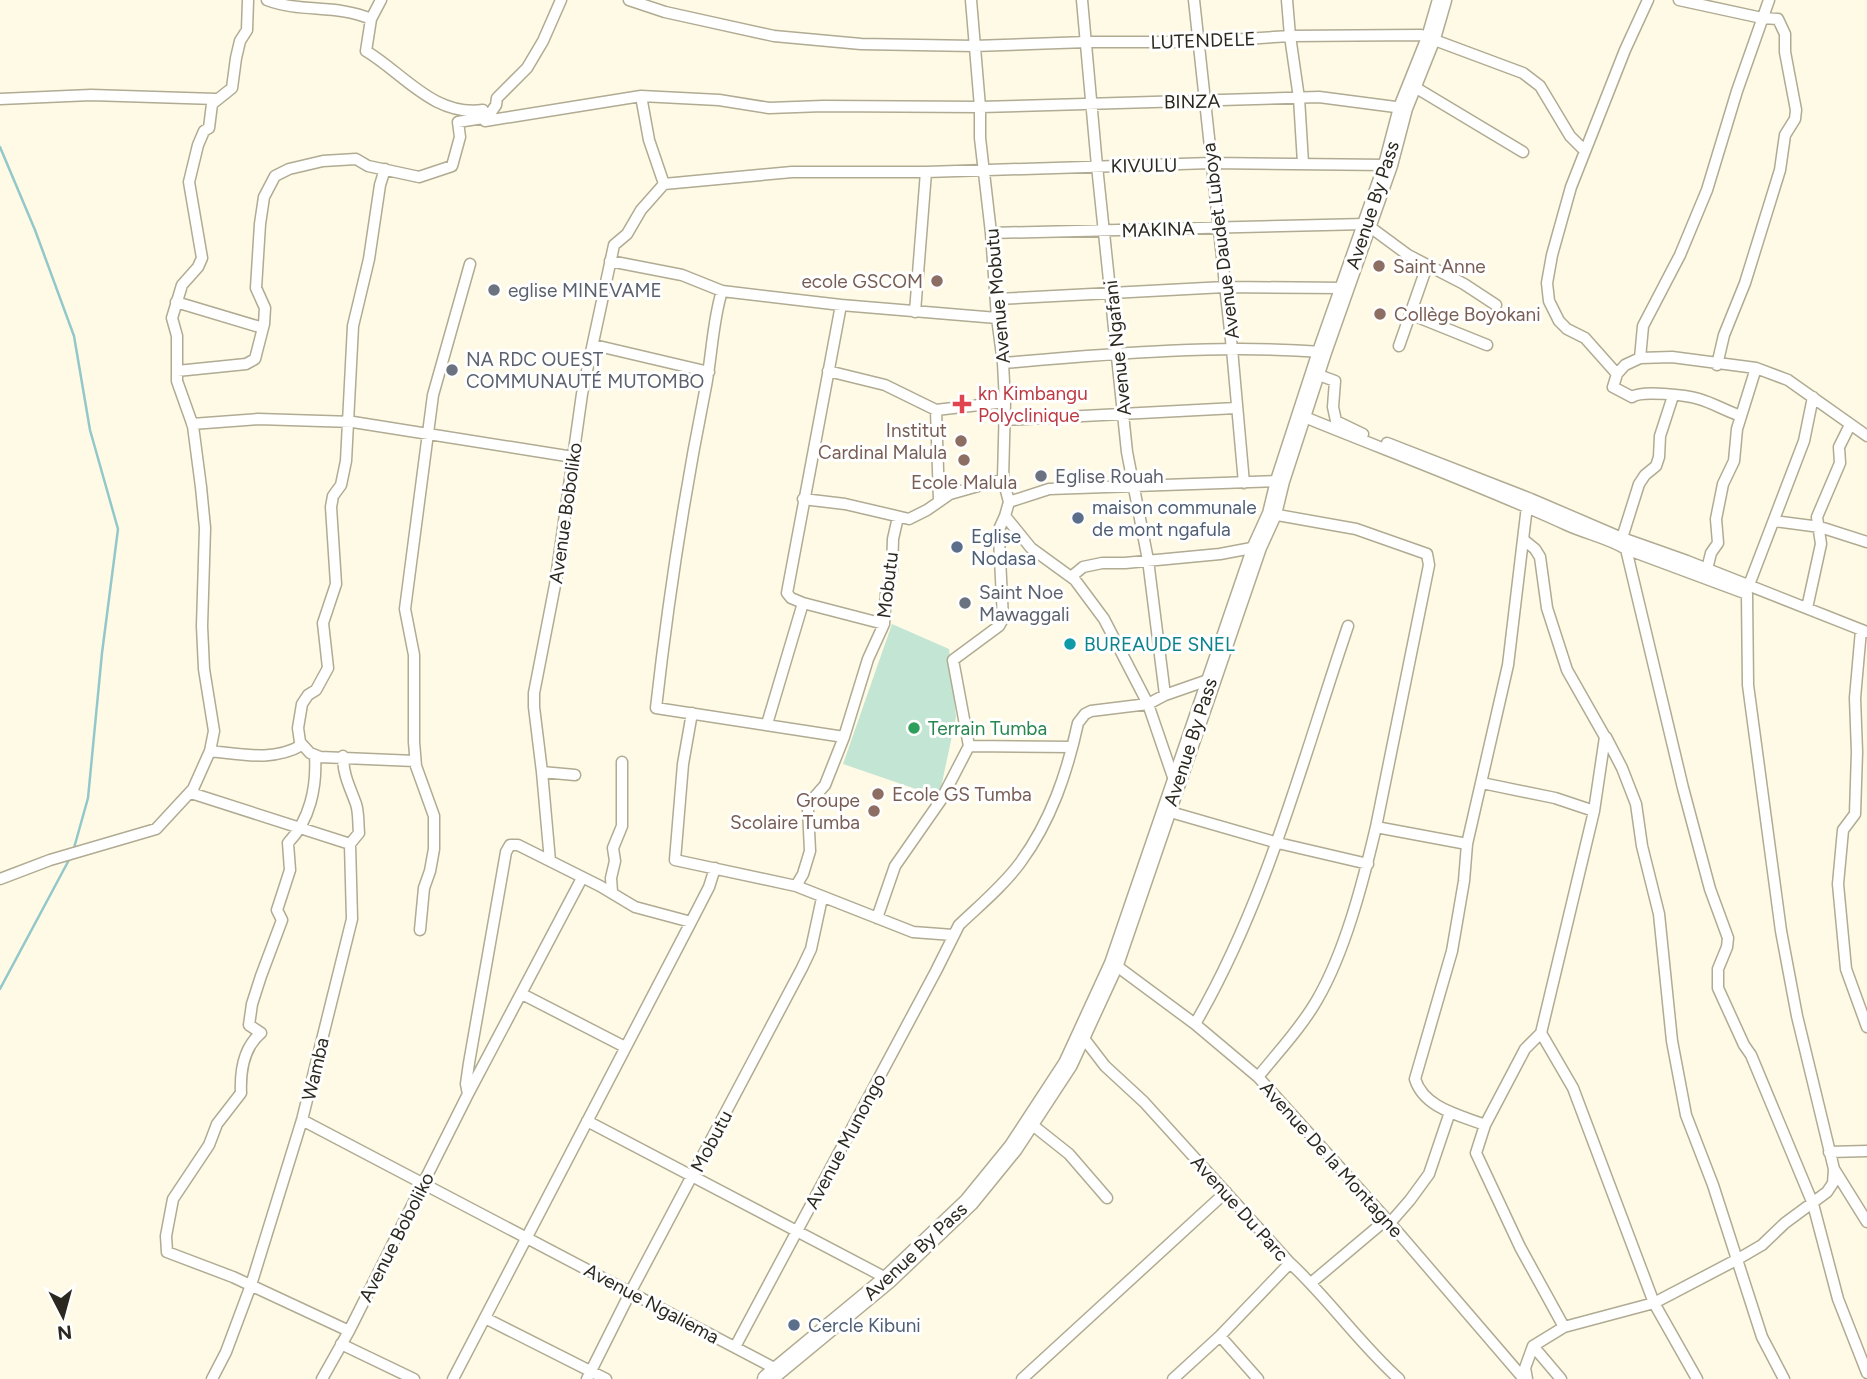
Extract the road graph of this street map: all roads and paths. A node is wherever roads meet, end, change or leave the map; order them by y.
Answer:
1 (248, 0) edge
2 (267, 0) edge
3 (382, 0) edge
4 (561, 0) edge
5 (629, 0) edge
6 (971, 0) edge
7 (1082, 0) edge
8 (1194, 0) edge
9 (1287, 0) edge
10 (1442, 0) edge
11 (1648, 0) edge
12 (1679, 0) edge
13 (1769, 0) edge
14 (1762, 18) junction
15 (371, 19) junction
16 (1290, 36) junction
17 (1431, 38) junction
18 (1087, 42) junction
19 (1198, 42) junction
20 (974, 47) junction
21 (1413, 86) junction
22 (641, 96) junction
23 (1299, 98) junction
24 (0, 99) edge
25 (216, 99) junction
26 (1204, 101) junction
27 (1093, 103) junction
28 (981, 107) junction
29 (1403, 107) junction
30 (1584, 150) junction
31 (1523, 152) dead end
32 (1211, 163) junction
33 (1303, 163) junction
34 (1388, 165) junction
35 (1097, 166) junction
36 (385, 169) junction
37 (983, 169) junction
38 (926, 172) junction
39 (664, 184) junction
40 (1366, 224) junction
41 (1217, 226) junction
42 (1104, 231) junction
43 (991, 233) junction
44 (610, 261) junction
45 (470, 264) dead end
46 (1427, 266) junction
47 (1225, 287) junction
48 (1345, 288) junction
49 (722, 291) junction
50 (1110, 293) junction
51 (997, 299) junction
52 (176, 302) junction
53 (841, 305) junction
54 (1496, 305) dead end
55 (915, 312) junction
56 (1410, 314) junction
57 (997, 318) junction
58 (263, 328) junction
59 (594, 345) junction
60 (1487, 345) dead end
61 (1399, 346) dead end
62 (1232, 349) junction
63 (1322, 352) junction
64 (1117, 354) junction
65 (1640, 358) junction
66 (1003, 362) junction
67 (1717, 365) junction
68 (1756, 369) junction
69 (177, 371) junction
70 (828, 371) junction
71 (709, 372) junction
72 (1316, 374) junction
73 (1617, 374) junction
74 (1673, 396) junction
75 (1813, 397) junction
76 (1005, 402) junction
77 (1236, 408) junction
78 (936, 410) junction
79 (1125, 415) junction
80 (1302, 416) junction
81 (1741, 416) junction
82 (1005, 420) junction
83 (349, 422) junction
84 (192, 424) junction
85 (1850, 425) junction
86 (428, 433) junction
87 (1867, 436) edge
88 (573, 457) junction
89 (1003, 479) junction
90 (1280, 481) junction
91 (1244, 483) junction
92 (1135, 485) junction
93 (803, 499) junction
94 (939, 500) junction
95 (1009, 502) junction
96 (1527, 506) junction
97 (1272, 514) junction
98 (1005, 516) junction
99 (898, 517) junction
100 (1774, 521) junction
101 (1820, 527) junction
102 (1622, 538) junction
103 (1524, 540) junction
104 (1867, 542) edge
105 (1257, 547) junction
106 (1626, 549) junction
107 (1148, 560) junction
108 (1707, 569) junction
109 (1071, 577) junction
110 (1749, 585) junction
111 (803, 603) junction
112 (1807, 608) junction
113 (884, 624) junction
114 (1348, 626) dead end
115 (1864, 631) edge
116 (1211, 679) junction
117 (1165, 695) junction
118 (1148, 704) junction
119 (692, 713) junction
120 (767, 724) junction
121 (844, 737) junction
122 (1605, 737) junction
123 (302, 746) junction
124 (969, 746) junction
125 (1072, 747) junction
126 (210, 751) junction
127 (315, 755) junction
128 (343, 756) junction
129 (415, 761) junction
130 (622, 762) dead end
131 (542, 772) junction
132 (575, 775) dead end
133 (1482, 783) junction
134 (1177, 786) junction
135 (191, 793) junction
136 (1167, 811) junction
137 (1594, 811) junction
138 (1376, 827) junction
139 (302, 828) junction
140 (1278, 843) junction
141 (350, 844) junction
142 (1467, 844) junction
143 (550, 861) junction
144 (1367, 864) junction
145 (715, 868) junction
146 (582, 878) junction
147 (0, 879) edge
148 (796, 886) junction
149 (612, 892) junction
150 (822, 898) junction
151 (877, 918) junction
152 (691, 922) junction
153 (420, 929) dead end
154 (953, 935) junction
155 (1114, 964) junction
156 (522, 994) junction
157 (1195, 1024) junction
158 (1867, 1027) edge
159 (1541, 1033) junction
160 (1082, 1036) junction
161 (625, 1047) junction
162 (1258, 1077) junction
163 (468, 1094) junction
164 (1450, 1112) junction
165 (302, 1120) junction
166 (587, 1121) junction
167 (1030, 1123) junction
168 (1485, 1125) junction
169 (1867, 1151) edge
170 (1829, 1152) junction
171 (1834, 1170) junction
172 (692, 1177) junction
173 (424, 1183) junction
174 (1226, 1192) junction
175 (1107, 1198) dead end
176 (1813, 1204) junction
177 (1388, 1221) junction
178 (1867, 1222) edge
179 (797, 1230) junction
180 (527, 1237) junction
181 (1738, 1259) junction
182 (1290, 1263) junction
183 (888, 1279) junction
184 (1311, 1283) junction
185 (251, 1285) junction
186 (631, 1291) junction
187 (1654, 1303) junction
188 (485, 1318) junction
189 (1564, 1327) junction
190 (349, 1331) junction
191 (1220, 1336) junction
192 (341, 1344) junction
193 (1533, 1346) junction
194 (735, 1347) junction
195 (1867, 1373) edge
196 (589, 1375) edge
197 (772, 1375) edge
198 (213, 1378) edge
199 (322, 1379) edge
200 (414, 1379) edge
201 (453, 1379) edge
202 (606, 1379) edge
203 (1022, 1379) edge
204 (1173, 1379) edge
205 (1258, 1379) edge
206 (1399, 1379) edge
207 (1525, 1379) edge
208 (1561, 1379) edge
209 (1697, 1379) edge
210 (1784, 1379) edge

1 - 25 street
2 - 15 street
3 - 15 street
4 - 22 street, BINZA
5 - 20 street, LUTENDELE
6 - 20 street, Avenue Mobutu
7 - 18 street, Avenue Ngafani
8 - 19 street, Avenue Daudet Luboya
9 - 16 street
10 - 17 highway, Avenue By Pass
11 - 30 street
12 - 14 street
13 - 14 street
14 - 65 street
14 - 67 street
15 - 36 street
16 - 17 street, LUTENDELE
16 - 19 street, LUTENDELE
16 - 23 street
17 - 21 highway, Avenue By Pass
17 - 30 street, LUTENDELE
18 - 19 street, LUTENDELE
18 - 20 street, LUTENDELE
18 - 27 street, Avenue Ngafani
19 - 26 street, Avenue Daudet Luboya
20 - 28 street, Avenue Mobutu
21 - 29 highway, Avenue By Pass
21 - 31 street
22 - 28 street, BINZA
22 - 39 street
23 - 26 street, BINZA
23 - 29 street, BINZA
23 - 33 street
24 - 25 street
25 - 52 street
26 - 27 street, BINZA
26 - 32 street, Avenue Daudet Luboya
27 - 28 street, BINZA
27 - 35 street, Avenue Ngafani
28 - 37 street, Avenue Mobutu
29 - 34 highway, Avenue By Pass
30 - 73 street
32 - 33 street, KIVULU
32 - 35 street, KIVULU
32 - 41 street, Avenue Daudet Luboya
33 - 34 street, KIVULU
34 - 40 highway, Avenue By Pass
35 - 37 street, KIVULU
35 - 42 street, Avenue Ngafani
36 - 58 street
36 - 83 street
37 - 38 street, KIVULU
37 - 43 street, Avenue Mobutu
38 - 39 street, KIVULU
38 - 55 street
39 - 44 street, Avenue Boboliko
40 - 41 street, MAKINA
40 - 46 street
40 - 48 highway, Avenue By Pass
41 - 42 street, MAKINA
41 - 47 street, Avenue Daudet Luboya
42 - 43 street, MAKINA
42 - 50 street, Avenue Ngafani
43 - 51 street, Avenue Mobutu
44 - 49 street
44 - 59 street, Avenue Boboliko
45 - 86 street
46 - 54 street
46 - 56 street
47 - 48 street
47 - 50 street
47 - 62 street, Avenue Daudet Luboya
48 - 63 highway, Avenue By Pass
49 - 53 street
49 - 71 street
50 - 51 street
50 - 64 street, Avenue Ngafani
51 - 57 street, Avenue Mobutu
52 - 58 street
52 - 69 street
53 - 55 street
53 - 70 street
55 - 57 street
56 - 60 street
56 - 61 street
57 - 66 street, Avenue Mobutu
58 - 69 street
59 - 71 street
59 - 88 street, Avenue Boboliko
62 - 63 street
62 - 64 street
62 - 77 street, Avenue Daudet Luboya
63 - 72 highway, Avenue By Pass
64 - 66 street
64 - 79 street, Avenue Ngafani
65 - 67 street
65 - 73 street
66 - 76 street, Avenue Mobutu
67 - 68 street
68 - 75 street
68 - 81 street
69 - 84 street
70 - 78 street
70 - 93 street
71 - 119 street
72 - 80 highway, Avenue By Pass
72 - 102 street
73 - 74 street
74 - 81 street
74 - 102 street
75 - 85 street
75 - 100 street
76 - 78 street
76 - 82 street, Avenue Mobutu
77 - 79 street
77 - 91 street, Avenue Daudet Luboya
78 - 94 street
79 - 82 street
79 - 92 street, Avenue Ngafani
80 - 90 highway, Avenue By Pass
80 - 96 street
81 - 108 street
82 - 89 street, Avenue Mobutu
83 - 84 street
83 - 86 street
83 - 123 street
84 - 126 street
85 - 87 street
85 - 101 street
86 - 88 street
86 - 129 street
88 - 131 street, Avenue Boboliko
89 - 94 street
89 - 95 street, Avenue Mobutu
90 - 91 street
90 - 97 highway, Avenue By Pass
91 - 92 street
92 - 95 street
92 - 107 street, Avenue Ngafani
93 - 99 street
93 - 111 street
94 - 99 street
95 - 98 street
96 - 103 street
96 - 106 street
97 - 105 highway, Avenue By Pass
97 - 138 street
98 - 109 street
98 - 124 street
99 - 113 street, Mobutu
100 - 101 street
100 - 110 street
101 - 104 street
101 - 112 street
102 - 108 street
103 - 122 street
103 - 133 street
105 - 107 street
105 - 116 highway, Avenue By Pass
106 - 170 street
106 - 176 street
107 - 109 street
107 - 117 street, Avenue Ngafani
108 - 110 street
109 - 118 street
110 - 112 street
111 - 113 street
111 - 120 street
112 - 115 street
113 - 121 street, Mobutu
114 - 140 street
115 - 158 street
116 - 117 street
116 - 134 highway, Avenue By Pass
117 - 118 street
118 - 125 street, Avenue Munongo
118 - 134 street
119 - 120 street
119 - 145 street
120 - 121 street
121 - 148 street, Mobutu
122 - 137 street
122 - 181 street
123 - 126 street
123 - 127 street
124 - 125 street
124 - 151 street
125 - 154 street, Avenue Munongo
126 - 135 street
127 - 128 street
127 - 139 street
128 - 129 street
128 - 141 street, Wamba
129 - 153 street
130 - 149 street
131 - 132 street
131 - 143 street, Avenue Boboliko
133 - 137 street
133 - 142 street
134 - 136 highway, Avenue By Pass
135 - 139 street
135 - 147 street
136 - 140 street
136 - 155 highway, Avenue By Pass
137 - 159 street
138 - 142 street
138 - 144 street
139 - 141 street
139 - 185 street
140 - 144 street
140 - 157 street
141 - 165 street, Wamba
142 - 164 street
143 - 146 street, Avenue Boboliko
143 - 163 street, Avenue Boboliko
144 - 162 street
145 - 148 street
145 - 152 street
146 - 149 street, Avenue Boboliko
146 - 156 street, Avenue Boboliko
148 - 150 street
149 - 152 street, Avenue Boboliko
150 - 151 street
150 - 172 street, Mobutu
151 - 154 street
152 - 161 street
154 - 179 street, Avenue Munongo
155 - 157 street, Avenue De la Montagne
155 - 160 highway, Avenue By Pass
156 - 161 street
156 - 163 street, Avenue Boboliko
157 - 162 street, Avenue De la Montagne
159 - 168 street
159 - 187 street
160 - 167 highway, Avenue By Pass
160 - 174 street, Avenue Du Parc
161 - 166 street
162 - 177 street, Avenue De la Montagne
163 - 173 street, Avenue Boboliko
164 - 168 street
164 - 177 street
165 - 173 street, Avenue Ngaliema
165 - 185 street, Wamba
166 - 172 street
166 - 180 street
167 - 175 street
167 - 183 highway, Avenue By Pass
168 - 189 street
169 - 170 street
170 - 171 street
171 - 176 street
171 - 178 street
172 - 179 street
172 - 186 street, Mobutu
173 - 180 street, Avenue Ngaliema
173 - 190 street, Avenue Boboliko
174 - 182 street, Avenue Du Parc
174 - 203 street
176 - 181 street
176 - 195 street
177 - 184 street
177 - 207 street, Avenue De la Montagne
179 - 183 street
179 - 194 street, Avenue Munongo
180 - 186 street, Avenue Ngaliema
180 - 188 street
181 - 187 street
181 - 210 street
182 - 184 street, Avenue Du Parc
182 - 191 street
183 - 197 highway, Avenue By Pass
184 - 206 street, Avenue Du Parc
185 - 190 street
185 - 198 street, Wamba
186 - 194 street, Avenue Ngaliema
186 - 196 street, Mobutu
187 - 189 street
187 - 209 street
188 - 196 street
188 - 201 street
189 - 193 street
190 - 192 street, Avenue Boboliko
191 - 204 street
191 - 205 street
192 - 199 street, Avenue Boboliko
192 - 200 street
193 - 207 street
193 - 208 street
194 - 197 street, Avenue Ngaliema
196 - 202 street

